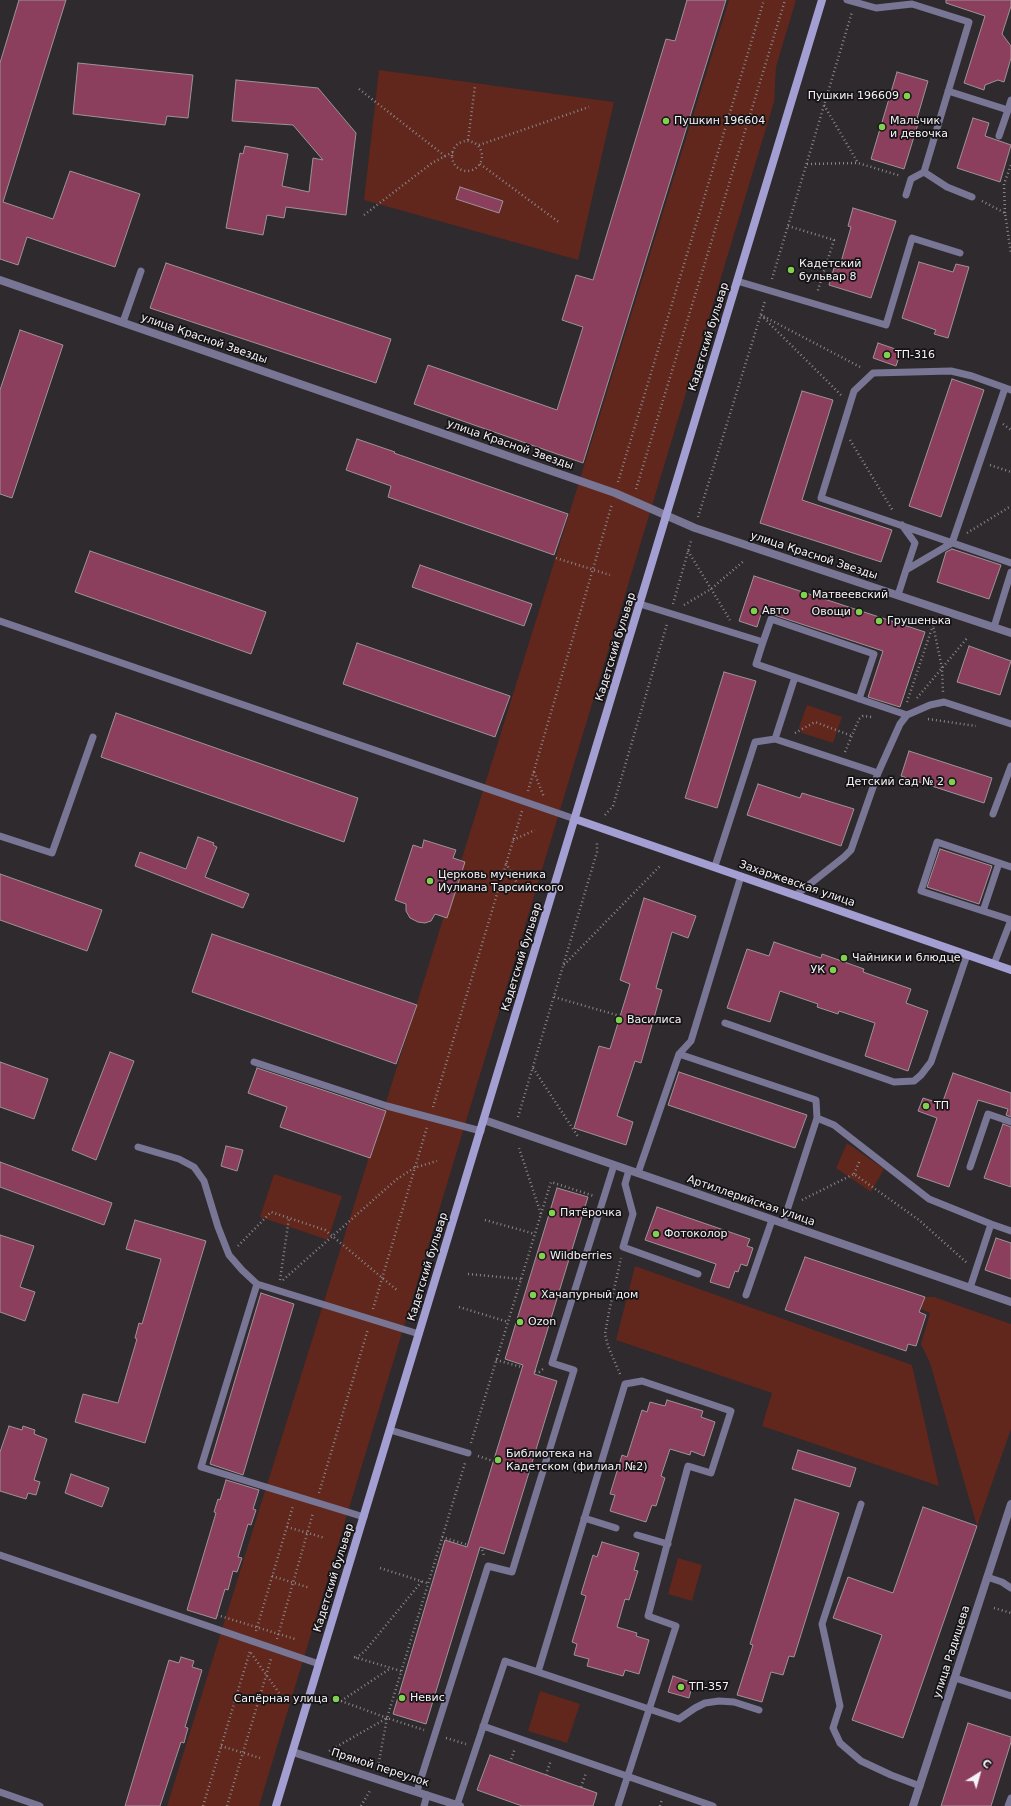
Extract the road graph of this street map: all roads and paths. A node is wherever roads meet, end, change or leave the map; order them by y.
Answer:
1 (764, 0) edge
2 (785, 0) edge
3 (822, 0) edge
4 (847, 0) edge
5 (855, 2) junction
6 (913, 2) edge
7 (475, 86) dead end
8 (359, 88) dead end
9 (948, 91) junction
10 (1011, 100) edge
11 (824, 105) junction
12 (589, 106) dead end
13 (1008, 110) junction
14 (999, 136) dead end
15 (468, 140) junction
16 (479, 145) junction
17 (453, 152) junction
18 (445, 156) junction
19 (858, 163) junction
20 (480, 164) junction
21 (807, 164) junction
22 (1011, 165) edge
23 (924, 172) junction
24 (911, 179) junction
25 (906, 195) dead end
26 (972, 197) joint
27 (1005, 213) junction
28 (364, 215) dead end
29 (560, 223) dead end
30 (788, 226) junction
31 (960, 253) dead end
32 (1011, 254) edge
33 (141, 271) dead end
34 (0, 280) edge
35 (738, 281) junction
36 (769, 290) junction
37 (814, 303) junction
38 (761, 316) junction
39 (122, 322) junction
40 (873, 374) junction
41 (1008, 389) edge
42 (850, 404) junction
43 (843, 428) junction
44 (980, 461) junction
45 (1011, 472) edge
46 (620, 476) dead end
47 (636, 490) dead end
48 (612, 503) dead end
49 (1011, 506) edge
50 (666, 515) junction
51 (698, 517) dead end
52 (902, 525) junction
53 (960, 537) dead end
54 (691, 541) dead end
55 (952, 543) junction
56 (688, 551) junction
57 (556, 558) dead end
58 (745, 560) dead end
59 (1011, 563) edge
60 (593, 570) junction
61 (906, 570) junction
62 (1011, 572) edge
63 (610, 575) dead end
64 (711, 588) junction
65 (898, 595) junction
66 (640, 604) junction
67 (670, 614) junction
68 (0, 621) edge
69 (994, 627) junction
70 (1011, 632) edge
71 (740, 636) junction
72 (968, 637) dead end
73 (763, 642) junction
74 (942, 668) junction
75 (795, 677) junction
76 (859, 699) junction
77 (944, 702) junction
78 (905, 715) junction
79 (877, 717) dead end
80 (927, 719) dead end
81 (1011, 724) edge
82 (981, 726) dead end
83 (789, 735) dead end
84 (852, 736) junction
85 (93, 737) dead end
86 (775, 739) junction
87 (842, 760) junction
88 (1011, 766) edge
89 (533, 771) junction
90 (878, 773) junction
91 (528, 789) dead end
92 (544, 797) dead end
93 (522, 811) dead end
94 (993, 814) dead end
95 (605, 815) dead end
96 (575, 820) junction
97 (535, 830) dead end
98 (0, 836) edge
99 (513, 840) junction
100 (597, 841) dead end
101 (999, 862) junction
102 (506, 863) junction
103 (660, 866) dead end
104 (715, 866) junction
105 (1011, 867) edge
106 (741, 876) junction
107 (518, 885) dead end
108 (796, 895) junction
109 (983, 911) junction
110 (1011, 919) edge
111 (967, 954) junction
112 (994, 964) junction
113 (564, 966) junction
114 (1011, 970) edge
115 (554, 997) junction
116 (620, 1016) dead end
117 (725, 1023) dead end
118 (679, 1054) junction
119 (254, 1062) dead end
120 (533, 1067) junction
121 (432, 1108) dead end
122 (518, 1117) dead end
123 (817, 1118) junction
124 (484, 1120) junction
125 (1011, 1122) edge
126 (428, 1123) dead end
127 (481, 1131) junction
128 (579, 1138) dead end
129 (138, 1147) dead end
130 (519, 1148) dead end
131 (864, 1148) junction
132 (437, 1161) dead end
133 (614, 1165) junction
134 (970, 1167) dead end
135 (414, 1168) junction
136 (629, 1170) junction
137 (638, 1173) junction
138 (854, 1174) junction
139 (603, 1199) junction
140 (798, 1202) dead end
141 (541, 1214) junction
142 (289, 1218) junction
143 (484, 1220) dead end
144 (772, 1220) junction
145 (783, 1223) junction
146 (991, 1224) junction
147 (1011, 1231) edge
148 (535, 1234) junction
149 (332, 1236) junction
150 (622, 1247) junction
151 (229, 1255) junction
152 (976, 1270) junction
153 (468, 1274) dead end
154 (698, 1274) dead end
155 (383, 1277) junction
156 (521, 1279) junction
157 (257, 1284) junction
158 (970, 1288) junction
159 (398, 1291) dead end
160 (746, 1295) dead end
161 (1011, 1302) edge
162 (459, 1307) dead end
163 (374, 1309) dead end
164 (508, 1322) junction
165 (369, 1325) dead end
166 (420, 1334) junction
167 (496, 1360) junction
168 (522, 1367) dead end
169 (625, 1384) junction
170 (390, 1430) junction
171 (468, 1453) junction
172 (493, 1461) dead end
173 (318, 1497) dead end
174 (860, 1504) dead end
175 (1011, 1504) edge
176 (364, 1517) junction
177 (584, 1518) junction
178 (287, 1527) dead end
179 (616, 1528) dead end
180 (637, 1535) dead end
181 (442, 1537) junction
182 (325, 1538) dead end
183 (668, 1544) junction
184 (468, 1545) dead end
185 (0, 1555) edge
186 (380, 1568) dead end
187 (272, 1576) dead end
188 (987, 1577) junction
189 (422, 1581) junction
190 (427, 1583) junction
191 (310, 1588) dead end
192 (1011, 1588) edge
193 (994, 1608) dead end
194 (1011, 1613) edge
195 (217, 1614) dead end
196 (295, 1639) dead end
197 (250, 1652) dead end
198 (319, 1664) junction
199 (391, 1668) junction
200 (401, 1671) junction
201 (538, 1672) junction
202 (955, 1678) junction
203 (279, 1693) dead end
204 (1011, 1696) edge
205 (650, 1709) junction
206 (759, 1710) dead end
207 (387, 1718) junction
208 (483, 1726) junction
209 (435, 1734) junction
210 (221, 1746) dead end
211 (476, 1748) junction
212 (293, 1752) junction
213 (325, 1754) dead end
214 (260, 1758) dead end
215 (628, 1776) junction
216 (376, 1778) junction
217 (920, 1786) junction
218 (417, 1791) junction
219 (0, 1792) edge
220 (427, 1794) junction
221 (1011, 1798) edge
222 (459, 1805) edge
223 (40, 1806) edge
224 (276, 1806) edge
225 (361, 1806) edge
226 (424, 1806) edge
227 (618, 1806) edge
228 (713, 1806) edge
229 (913, 1806) edge
230 (1008, 1806) edge

1 - 46 path
2 - 47 path
3 - 35 street, Кадетский бульвар
4 - 5 lane
5 - 6 lane
5 - 11 path
6 - 9 lane
7 - 15 path
8 - 18 path
9 - 13 lane
9 - 23 lane
10 - 13 lane
11 - 19 path
11 - 21 path
12 - 16 path
13 - 14 lane
15 - 16 path
15 - 17 path
16 - 20 path
17 - 18 path
17 - 20 path
18 - 28 path
19 - 21 path
19 - 24 path
20 - 29 path
21 - 30 path
22 - 27 path
23 - 24 lane
23 - 26 lane
24 - 25 lane
26 - 27 path
27 - 32 path
30 - 36 path
30 - 37 path
31 - 37 lane
33 - 39 lane
34 - 39 street, улица Красной Звезды
35 - 36 lane
35 - 50 street, Кадетский бульвар
36 - 37 lane
36 - 38 path
38 - 40 path
38 - 42 path
38 - 51 path
39 - 50 street, улица Красной Звезды
40 - 41 lane
40 - 42 lane
41 - 44 lane
42 - 43 lane
43 - 52 path
43 - 52 lane
44 - 45 path
44 - 55 lane
48 - 60 path
49 - 53 path
50 - 65 street, улица Красной Звезды
50 - 66 street, Кадетский бульвар
52 - 55 lane
52 - 61 lane
54 - 56 path
55 - 59 lane
55 - 61 lane
56 - 64 path
56 - 67 path
57 - 60 path
58 - 64 path
60 - 63 path
60 - 89 path
61 - 65 lane
62 - 69 lane
64 - 67 path
64 - 71 path
65 - 69 street, улица Красной Звезды
66 - 67 lane
66 - 96 street, Кадетский бульвар
67 - 71 lane
67 - 95 path
68 - 96 lane
69 - 70 street, улица Красной Звезды
71 - 73 lane
72 - 74 path
73 - 75 lane
73 - 76 lane
74 - 77 path
74 - 78 path
74 - 78 path
75 - 76 lane
75 - 86 lane
76 - 78 lane
77 - 78 lane
77 - 81 lane
78 - 90 lane
79 - 84 path
80 - 82 path
83 - 84 path
84 - 87 path
85 - 98 lane
86 - 87 lane
86 - 104 lane
87 - 90 lane
88 - 94 lane
89 - 91 path
89 - 92 path
90 - 108 lane
93 - 99 path
96 - 104 street, Захаржевская улица
96 - 124 street, Кадетский бульвар
97 - 99 path
99 - 102 path
100 - 113 path
101 - 105 lane
101 - 109 lane
101 - 109 lane
102 - 107 path
102 - 121 path
103 - 113 path
104 - 106 street, Захаржевская улица
106 - 108 street, Захаржевская улица
106 - 118 lane
108 - 111 street, Захаржевская улица
109 - 110 lane
110 - 112 lane
111 - 112 street, Захаржевская улица
111 - 117 lane
112 - 114 street, Захаржевская улица
113 - 115 path
115 - 116 path
115 - 120 path
118 - 123 lane
118 - 137 lane
119 - 127 lane
120 - 122 path
120 - 128 path
123 - 131 lane
123 - 145 lane
124 - 127 street, Кадетский бульвар
124 - 133 street, Артиллерийская улица
125 - 134 lane
126 - 135 path
127 - 166 street, Кадетский бульвар
129 - 151 lane
130 - 141 path
131 - 138 path
131 - 146 lane
132 - 135 path
133 - 136 street, Артиллерийская улица
133 - 139 lane
135 - 149 path
135 - 155 path
136 - 137 street, Артиллерийская улица
136 - 150 lane
137 - 144 street, Артиллерийская улица
138 - 140 path
138 - 152 path
139 - 141 path
139 - 209 lane
141 - 148 path
142 - 149 path
142 - 149 path
142 - 151 path
143 - 148 path
144 - 145 street, Артиллерийская улица
144 - 160 lane
145 - 158 street, Артиллерийская улица
146 - 147 lane
146 - 152 lane
148 - 156 path
149 - 155 path
150 - 154 lane
150 - 169 path
151 - 157 lane
152 - 158 lane
153 - 156 path
155 - 159 path
155 - 163 path
156 - 164 path
157 - 166 lane
157 - 176 lane
158 - 161 street, Артиллерийская улица
162 - 164 path
164 - 167 path
165 - 173 path
166 - 170 street, Кадетский бульвар
167 - 168 path
167 - 171 path
169 - 177 lane
169 - 183 lane
170 - 171 lane
170 - 176 street, Кадетский бульвар
171 - 172 path
171 - 181 path
174 - 217 lane
175 - 188 street, улица Радищева
176 - 198 street, Кадетский бульвар
177 - 179 lane
177 - 201 lane
178 - 182 path
180 - 183 lane
181 - 184 path
181 - 190 path
183 - 205 lane
185 - 198 lane
186 - 189 path
187 - 191 path
188 - 192 lane
188 - 202 street, улица Радищева
189 - 190 path
189 - 199 path
190 - 200 path
193 - 194 path
195 - 196 path
197 - 203 path
198 - 212 street, Кадетский бульвар
199 - 200 path
199 - 207 path
200 - 207 path
201 - 205 lane
201 - 208 lane
202 - 204 lane
202 - 217 street, улица Радищева
205 - 206 lane
205 - 215 lane
207 - 209 path
207 - 213 path
207 - 216 path
208 - 211 lane
208 - 215 lane
209 - 211 path
209 - 218 lane
210 - 214 path
211 - 222 lane
212 - 216 street, Прямой переулок
212 - 224 street, Кадетский бульвар
215 - 227 lane
215 - 228 lane
216 - 218 street, Прямой переулок
216 - 225 path
217 - 229 street, улица Радищева
218 - 220 street, Прямой переулок
219 - 223 lane
220 - 222 street, Прямой переулок
220 - 226 lane
221 - 230 lane

